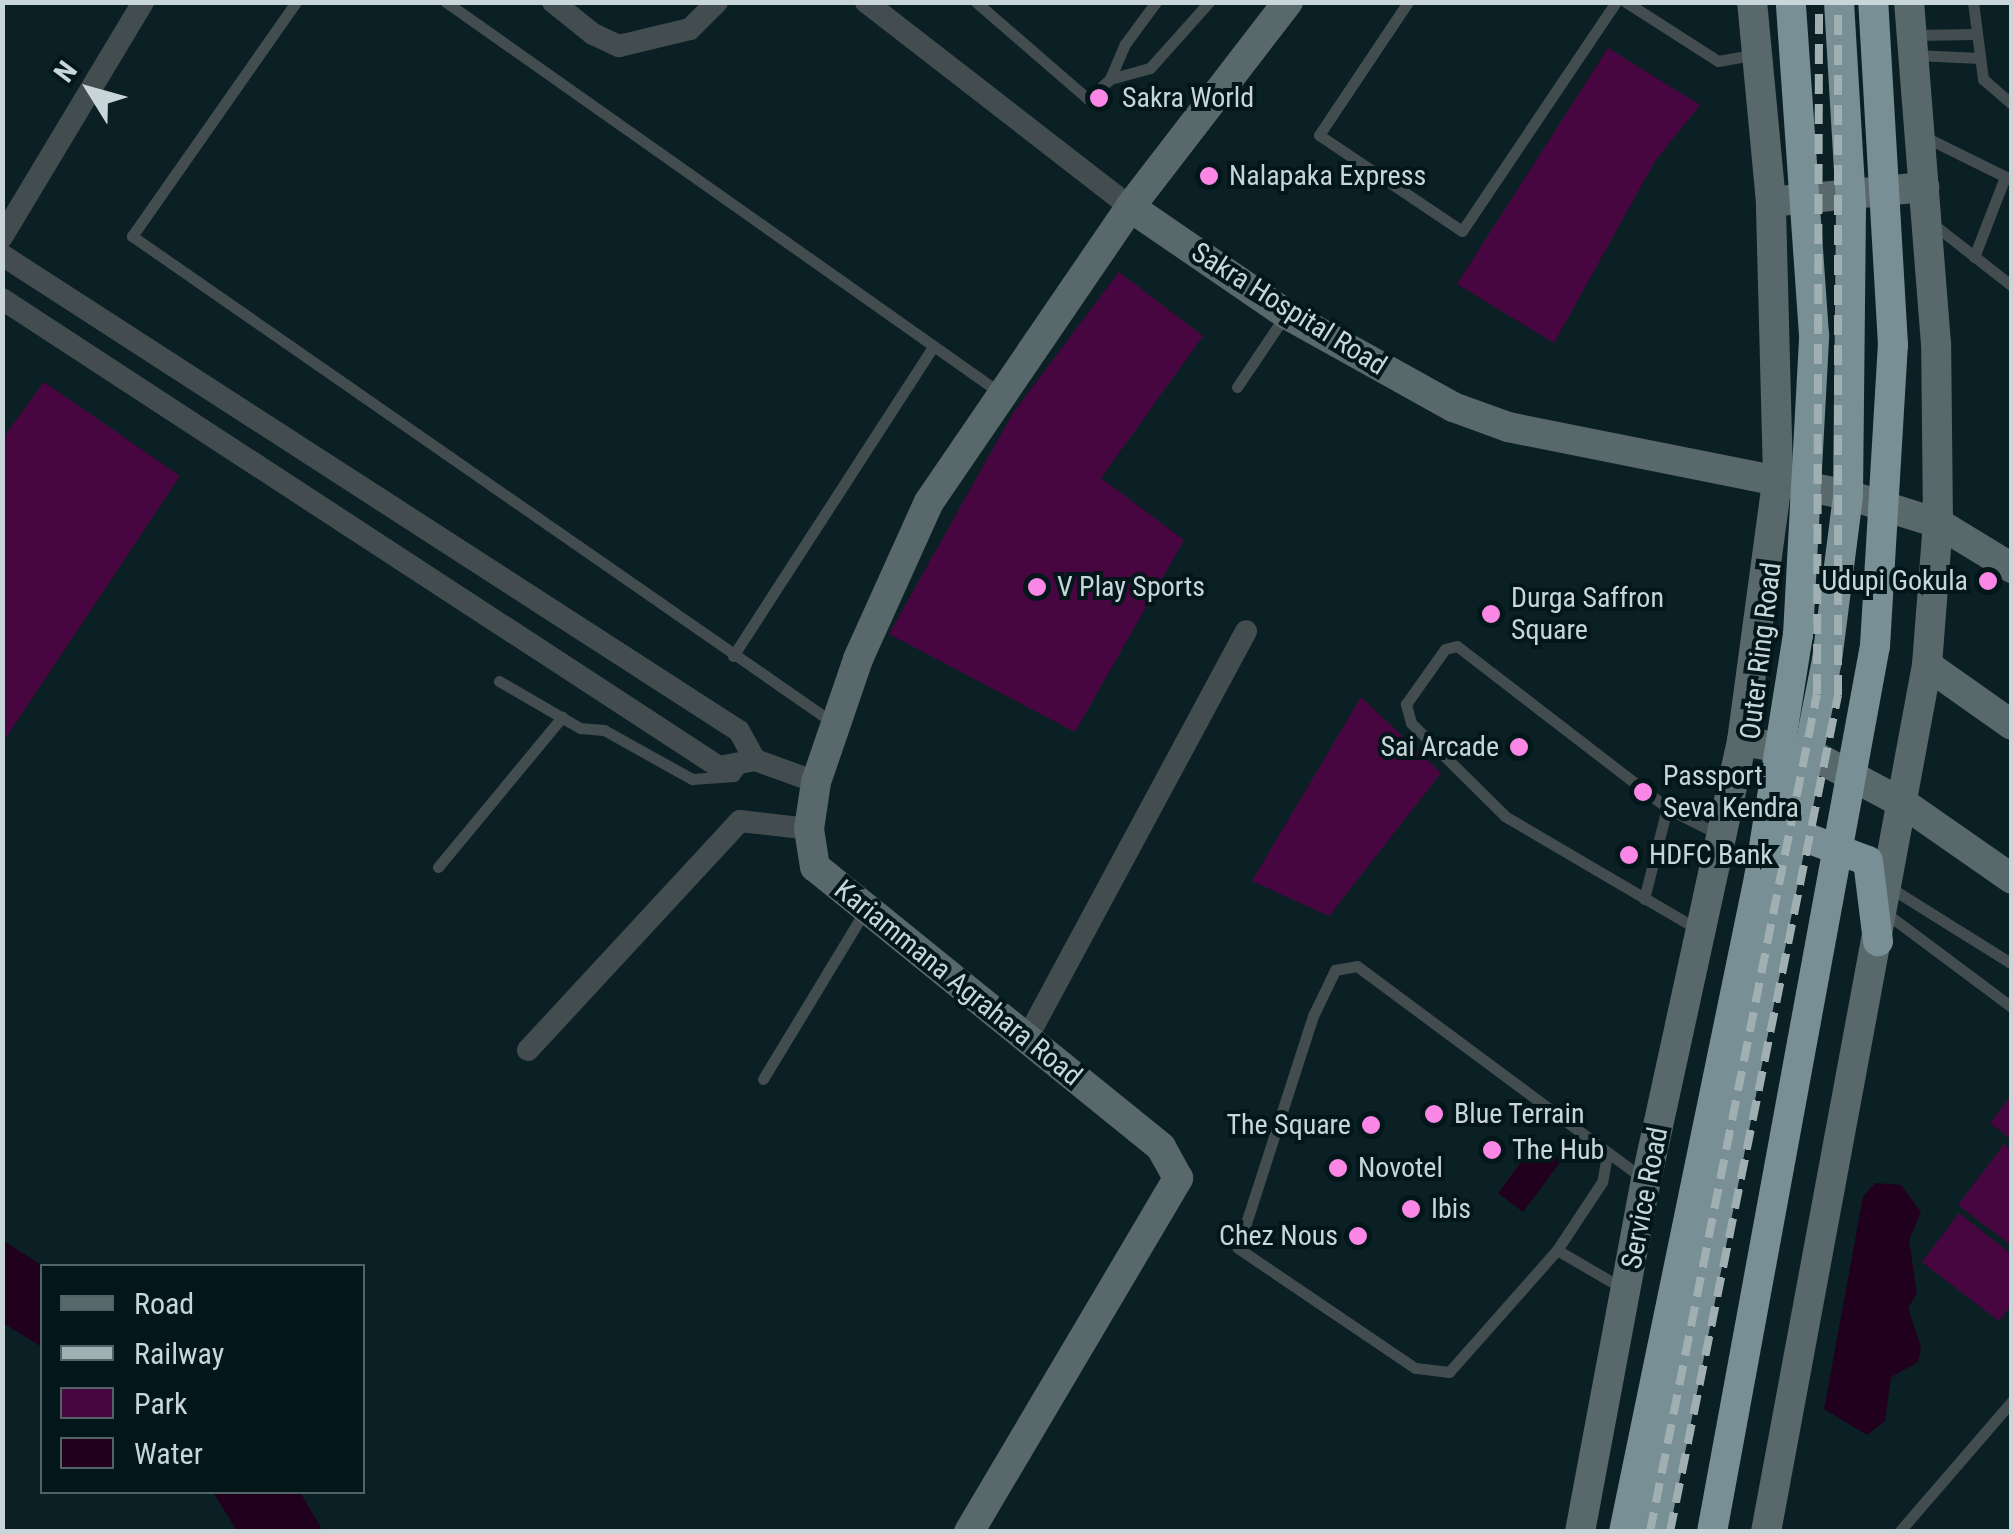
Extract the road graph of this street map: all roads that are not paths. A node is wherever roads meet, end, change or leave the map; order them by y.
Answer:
1 (143, 2) edge
2 (296, 2) edge
3 (446, 2) edge
4 (553, 2) edge
5 (717, 2) edge
6 (866, 2) edge
7 (976, 2) edge
8 (1156, 2) edge
9 (1208, 2) edge
10 (1288, 2) edge
11 (1408, 2) edge
12 (1616, 2) edge
13 (1626, 2) edge
14 (1752, 2) edge
15 (1792, 2) edge
16 (1839, 2) edge
17 (1874, 2) edge
18 (1909, 2) edge
19 (1974, 2) edge
20 (1977, 34) junction
21 (1913, 45) junction
22 (1758, 54) junction
23 (1980, 58) junction
24 (1110, 79) junction
25 (2012, 104) edge
26 (1921, 135) junction
27 (2008, 179) edge
28 (1850, 194) junction
29 (1771, 202) junction
30 (1924, 203) junction
31 (1130, 207) junction
32 (2, 237) edge
33 (2, 255) edge
34 (1974, 257) junction
35 (2012, 286) edge
36 (2, 300) edge
37 (1286, 314) junction
38 (933, 347) junction
39 (1238, 387) dead end
40 (999, 392) junction
41 (1778, 476) junction
42 (1848, 495) junction
43 (1938, 523) junction
44 (2012, 568) edge
45 (1246, 631) dead end
46 (733, 656) junction
47 (1927, 665) junction
48 (500, 680) dead end
49 (562, 717) junction
50 (836, 725) junction
51 (2012, 725) edge
52 (1742, 741) junction
53 (1809, 752) junction
54 (750, 761) junction
55 (816, 782) junction
56 (1906, 805) junction
57 (1667, 808) junction
58 (808, 829) junction
59 (1794, 833) junction
60 (1721, 851) junction
61 (438, 867) dead end
62 (2012, 879) edge
63 (1644, 900) junction
64 (866, 908) junction
65 (1883, 913) junction
66 (1703, 932) junction
67 (2012, 964) edge
68 (2012, 1007) edge
69 (1027, 1038) junction
70 (528, 1050) dead end
71 (763, 1080) dead end
72 (1607, 1155) junction
73 (1646, 1181) junction
74 (1557, 1250) junction
75 (1626, 1291) junction
76 (2012, 1401) edge
77 (969, 1532) edge
78 (1580, 1532) edge
79 (1624, 1532) edge
80 (1654, 1532) edge
81 (1712, 1532) edge
82 (1766, 1532) edge
83 (1899, 1532) edge

1 - 32 street
2 - 46 lane
3 - 38 lane
4 - 5 street
6 - 31 street, Sakra Hospital Road
7 - 24 lane
8 - 24 lane
9 - 24 lane
10 - 31 street, Kariammana Agrahara Road
11 - 12 lane
13 - 22 lane
14 - 22 street, Service Road
15 - 79 highway, Outer Ring Road
16 - 28 highway
17 - 81 highway
18 - 21 street
19 - 20 lane
20 - 21 lane
20 - 23 lane
21 - 23 lane
21 - 26 street
22 - 29 street, Service Road
23 - 25 lane
26 - 27 lane
26 - 30 street
27 - 34 lane
28 - 29 street
28 - 30 street
28 - 42 highway
29 - 41 street, Service Road
30 - 34 lane
30 - 43 street
31 - 37 street, Sakra Hospital Road
31 - 40 street, Kariammana Agrahara Road
33 - 54 street
34 - 35 lane
36 - 54 street
37 - 39 lane
37 - 41 street, Sakra Hospital Road
38 - 40 lane
38 - 46 lane
40 - 50 street, Kariammana Agrahara Road
41 - 42 street, Sakra Hospital Road
41 - 52 street, Service Road
42 - 43 street, Sakra Hospital Road
42 - 53 highway
43 - 44 street, Sakra Hospital Road
43 - 47 street
45 - 69 street
46 - 50 lane
47 - 51 street
47 - 56 street
48 - 49 lane
49 - 54 lane
49 - 61 lane
50 - 55 street, Kariammana Agrahara Road
52 - 53 street
52 - 60 street, Service Road
53 - 56 street
53 - 59 highway
54 - 55 street
55 - 58 street, Kariammana Agrahara Road
56 - 62 street
56 - 65 street
57 - 60 lane
57 - 63 lane
57 - 63 lane
58 - 64 street, Kariammana Agrahara Road
58 - 70 street
59 - 65 highway
59 - 80 highway
60 - 66 street, Service Road
63 - 66 lane
64 - 69 street, Kariammana Agrahara Road
64 - 71 lane
65 - 67 lane
65 - 68 lane
65 - 82 street
66 - 73 street, Service Road
69 - 77 street, Kariammana Agrahara Road
72 - 73 lane
72 - 74 lane
72 - 74 lane
73 - 75 street, Service Road
74 - 75 lane
75 - 78 street, Service Road
76 - 83 lane

